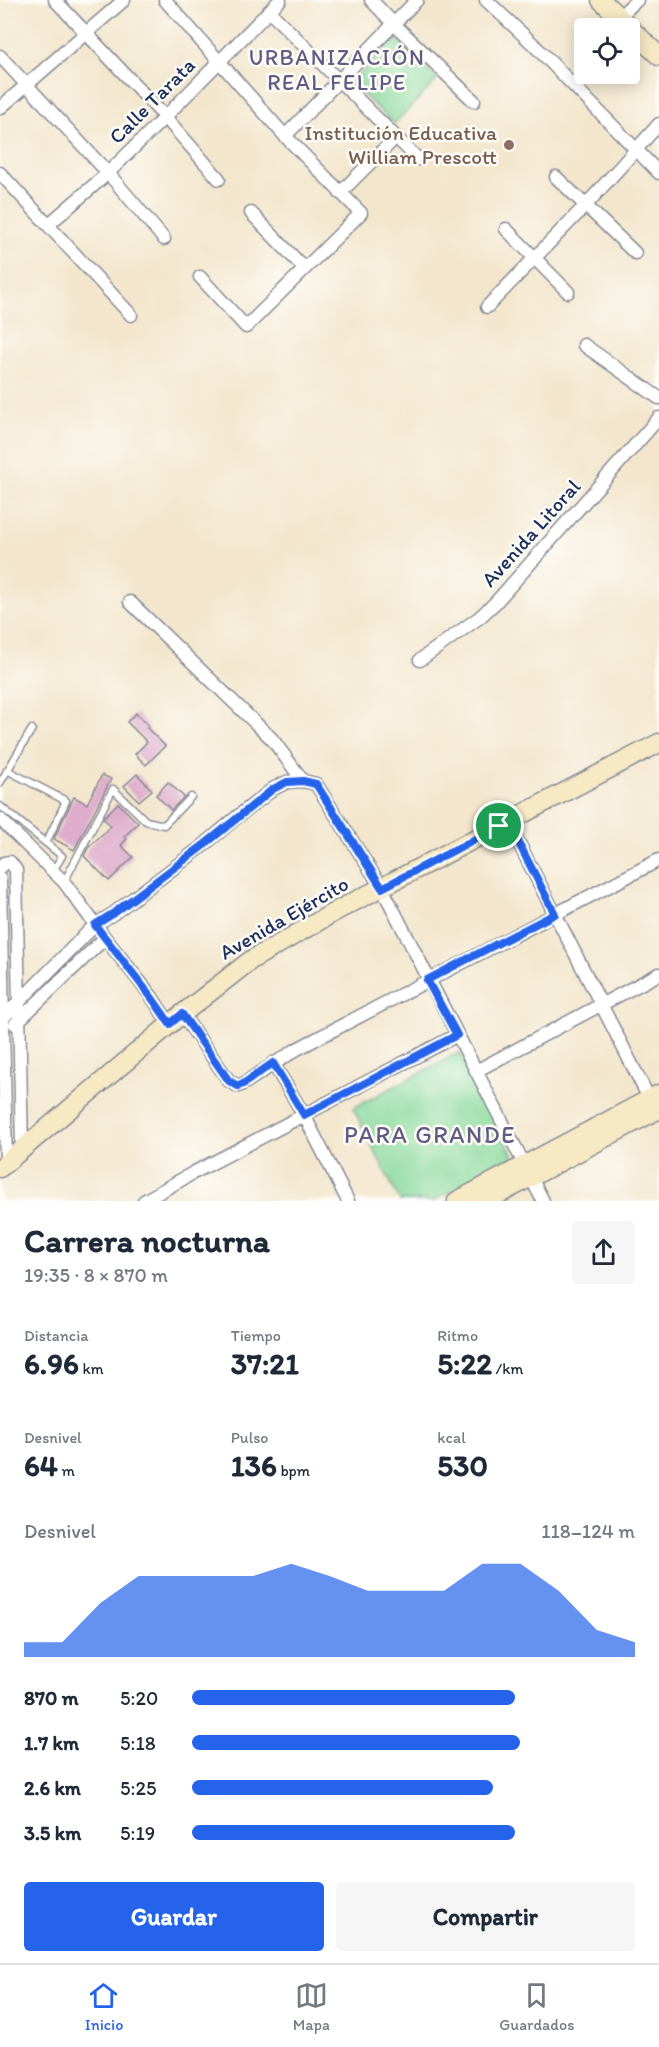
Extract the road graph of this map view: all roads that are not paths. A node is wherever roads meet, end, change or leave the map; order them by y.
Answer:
1 (55, 0) edge
2 (124, 0) edge
3 (165, 0) edge
4 (279, 0) edge
5 (371, 0) edge
6 (417, 0) edge
7 (486, 0) edge
8 (601, 0) edge
9 (637, 0) edge
10 (269, 11) junction
11 (619, 17) junction
12 (394, 24) junction
13 (86, 33) junction
14 (0, 56) edge
15 (659, 56) edge
16 (219, 61) junction
17 (339, 81) junction
18 (26, 85) junction
19 (474, 101) dead end
20 (0, 108) edge
21 (165, 117) junction
22 (659, 124) edge
23 (285, 136) junction
24 (396, 137) junction
25 (636, 149) junction
26 (418, 159) dead end
27 (659, 172) edge
28 (0, 173) edge
29 (108, 173) junction
30 (556, 177) dead end
31 (219, 178) dead end
32 (340, 193) junction
33 (585, 206) junction
34 (251, 213) dead end
35 (48, 225) junction
36 (506, 229) dead end
37 (164, 239) dead end
38 (636, 253) dead end
39 (535, 258) junction
40 (304, 268) junction
41 (200, 277) dead end
42 (568, 292) dead end
43 (487, 307) dead end
44 (132, 315) dead end
45 (584, 345) dead end
46 (659, 398) edge
47 (659, 418) edge
48 (130, 602) dead end
49 (420, 660) dead end
50 (32, 729) dead end
51 (659, 743) edge
52 (7, 770) junction
53 (303, 781) junction
54 (0, 783) edge
55 (191, 797) dead end
56 (0, 806) edge
57 (0, 819) edge
58 (508, 822) junction
59 (46, 843) junction
60 (659, 860) edge
61 (0, 867) edge
62 (53, 871) junction
63 (0, 878) edge
64 (64, 882) junction
65 (382, 888) junction
66 (555, 914) junction
67 (95, 925) junction
68 (1, 928) edge
69 (18, 928) junction
70 (105, 939) junction
71 (659, 974) edge
72 (427, 980) junction
73 (19, 1003) junction
74 (601, 1005) junction
75 (176, 1019) junction
76 (1, 1020) edge
77 (19, 1021) junction
78 (2, 1035) edge
79 (457, 1035) junction
80 (273, 1063) junction
81 (476, 1071) junction
82 (656, 1106) edge
83 (304, 1115) junction
84 (22, 1149) junction
85 (3, 1165) edge
86 (527, 1172) junction
87 (148, 1200) edge
88 (348, 1201) edge
89 (457, 1201) edge
90 (486, 1201) edge
91 (543, 1201) edge

1 - 13 street
2 - 13 street
3 - 16 street
4 - 10 street, Calle Tarata
5 - 12 street
6 - 12 street
7 - 25 street
8 - 11 main road
9 - 11 street
10 - 16 street, Calle Tarata
10 - 17 street
11 - 15 main road
12 - 17 street
12 - 19 street
13 - 18 street
13 - 21 street
14 - 18 street
16 - 21 street, Calle Tarata
16 - 23 street
17 - 23 street
17 - 24 street
18 - 20 street
18 - 29 street
21 - 29 street, Calle Tarata
21 - 31 street
22 - 25 street
23 - 32 street
24 - 26 street
24 - 32 street
25 - 27 street
25 - 33 street
28 - 35 street
29 - 35 street, Calle Tarata
29 - 37 street
30 - 33 street
32 - 40 street
33 - 38 street
33 - 39 street
34 - 40 street
35 - 44 street
36 - 39 street
39 - 42 street
39 - 43 street
40 - 41 street
45 - 46 street
47 - 49 street, Avenida Litoral
48 - 53 street
50 - 52 lane
51 - 58 main road, Avenida Ejército
52 - 54 lane
52 - 59 lane
53 - 65 street
53 - 67 street
55 - 64 lane
56 - 59 lane
57 - 62 street
58 - 65 main road, Avenida Ejército
58 - 66 street
59 - 62 lane
60 - 66 street
61 - 69 street
62 - 64 street
63 - 68 street
64 - 67 street
65 - 72 street
65 - 75 main road, Avenida Ejército
66 - 72 street
66 - 74 street
67 - 70 street
67 - 73 street
68 - 69 street
68 - 76 street
69 - 73 street
70 - 75 street
70 - 77 street
71 - 74 street
72 - 79 street
72 - 80 street
73 - 76 street
73 - 77 street
74 - 81 street
74 - 82 street
75 - 80 street
75 - 84 main road, Avenida Ejército
76 - 78 street
77 - 78 street
77 - 84 street
78 - 85 street
79 - 81 street
79 - 83 street
80 - 83 street
81 - 86 street
82 - 86 main road
83 - 87 street
83 - 88 street
84 - 85 main road, Avenida Ejército
86 - 89 main road
86 - 90 main road
86 - 91 street

